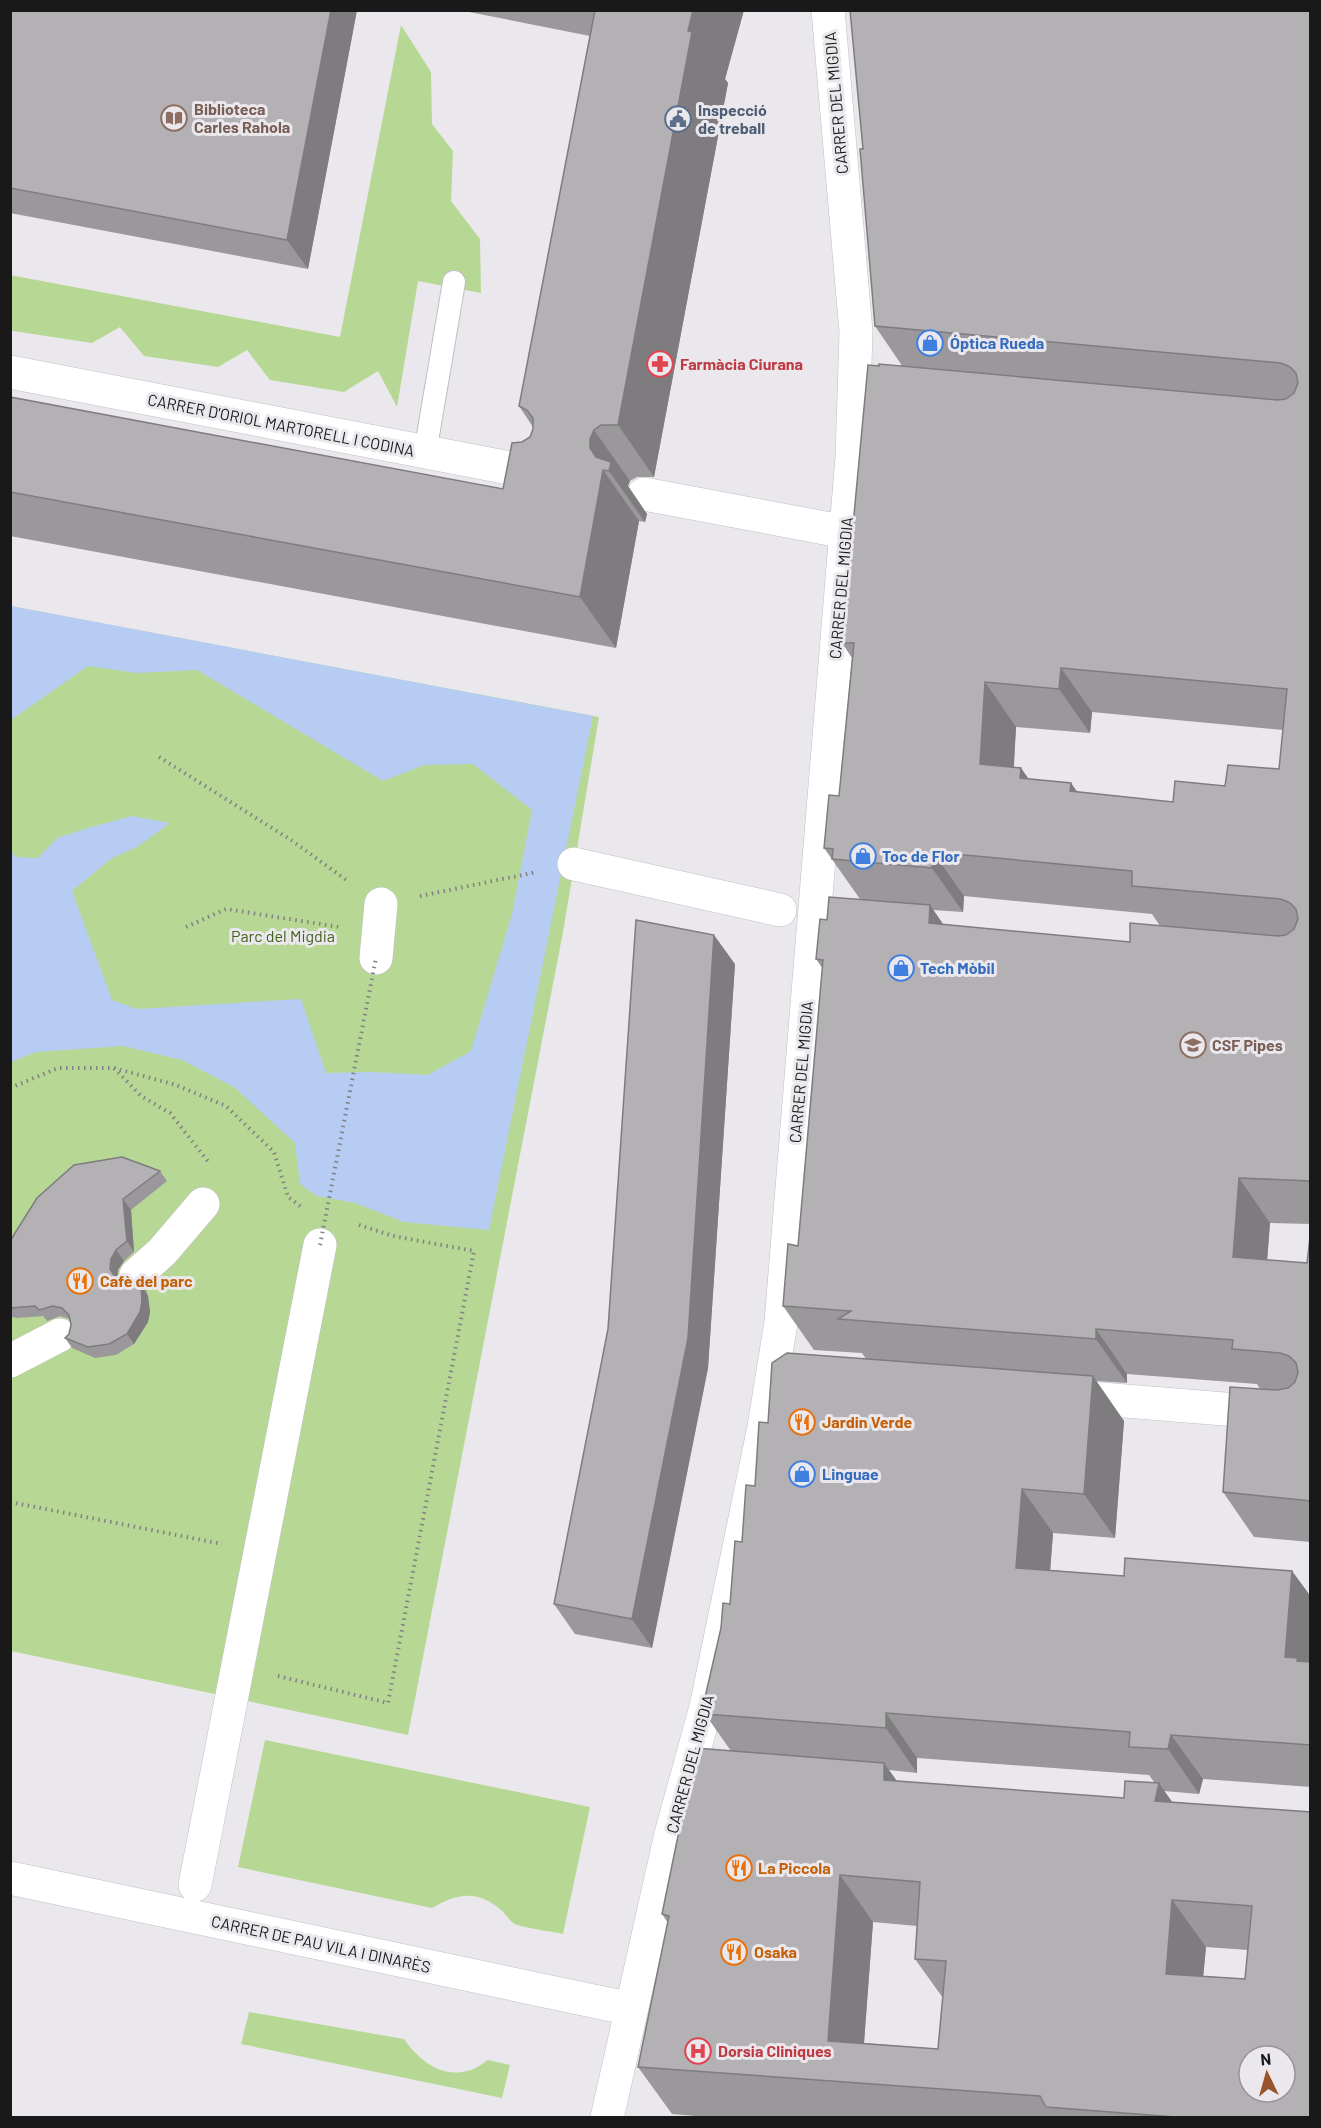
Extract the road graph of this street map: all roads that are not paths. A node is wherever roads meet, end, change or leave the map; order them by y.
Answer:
1 (828, 10) edge
2 (454, 282) dead end
3 (10, 372) edge
4 (854, 385) junction
5 (886, 388) edge
6 (425, 453) junction
7 (551, 476) edge
8 (644, 494) dead end
9 (846, 532) junction
10 (574, 864) dead end
11 (780, 910) dead end
12 (813, 918) junction
13 (846, 920) edge
14 (203, 1204) road end
15 (320, 1245) road end
16 (136, 1275) dead end
17 (60, 1335) dead end
18 (10, 1361) edge
19 (1030, 1394) edge
20 (1311, 1416) edge
21 (689, 1772) junction
22 (721, 1775) edge
23 (10, 1878) edge
24 (195, 1885) dead end
25 (631, 2009) junction
26 (607, 2118) edge

1 - 4 street, CARRER DEL MIGDIA
2 - 6 lane
3 - 6 street, CARRER D'ORIOL MARTORELL I CODINA
4 - 5 street
4 - 9 street, CARRER DEL MIGDIA
6 - 7 street, CARRER D'ORIOL MARTORELL I CODINA
8 - 9 street
9 - 12 street, CARRER DEL MIGDIA
10 - 11 street
12 - 13 street
12 - 21 street, CARRER DEL MIGDIA
14 - 16 street
15 - 24 street
17 - 18 street
19 - 20 street
21 - 22 street
21 - 25 street, CARRER DEL MIGDIA
23 - 25 street, CARRER DE PAU VILA I DINARÈS
25 - 26 street, CARRER DEL MIGDIA

